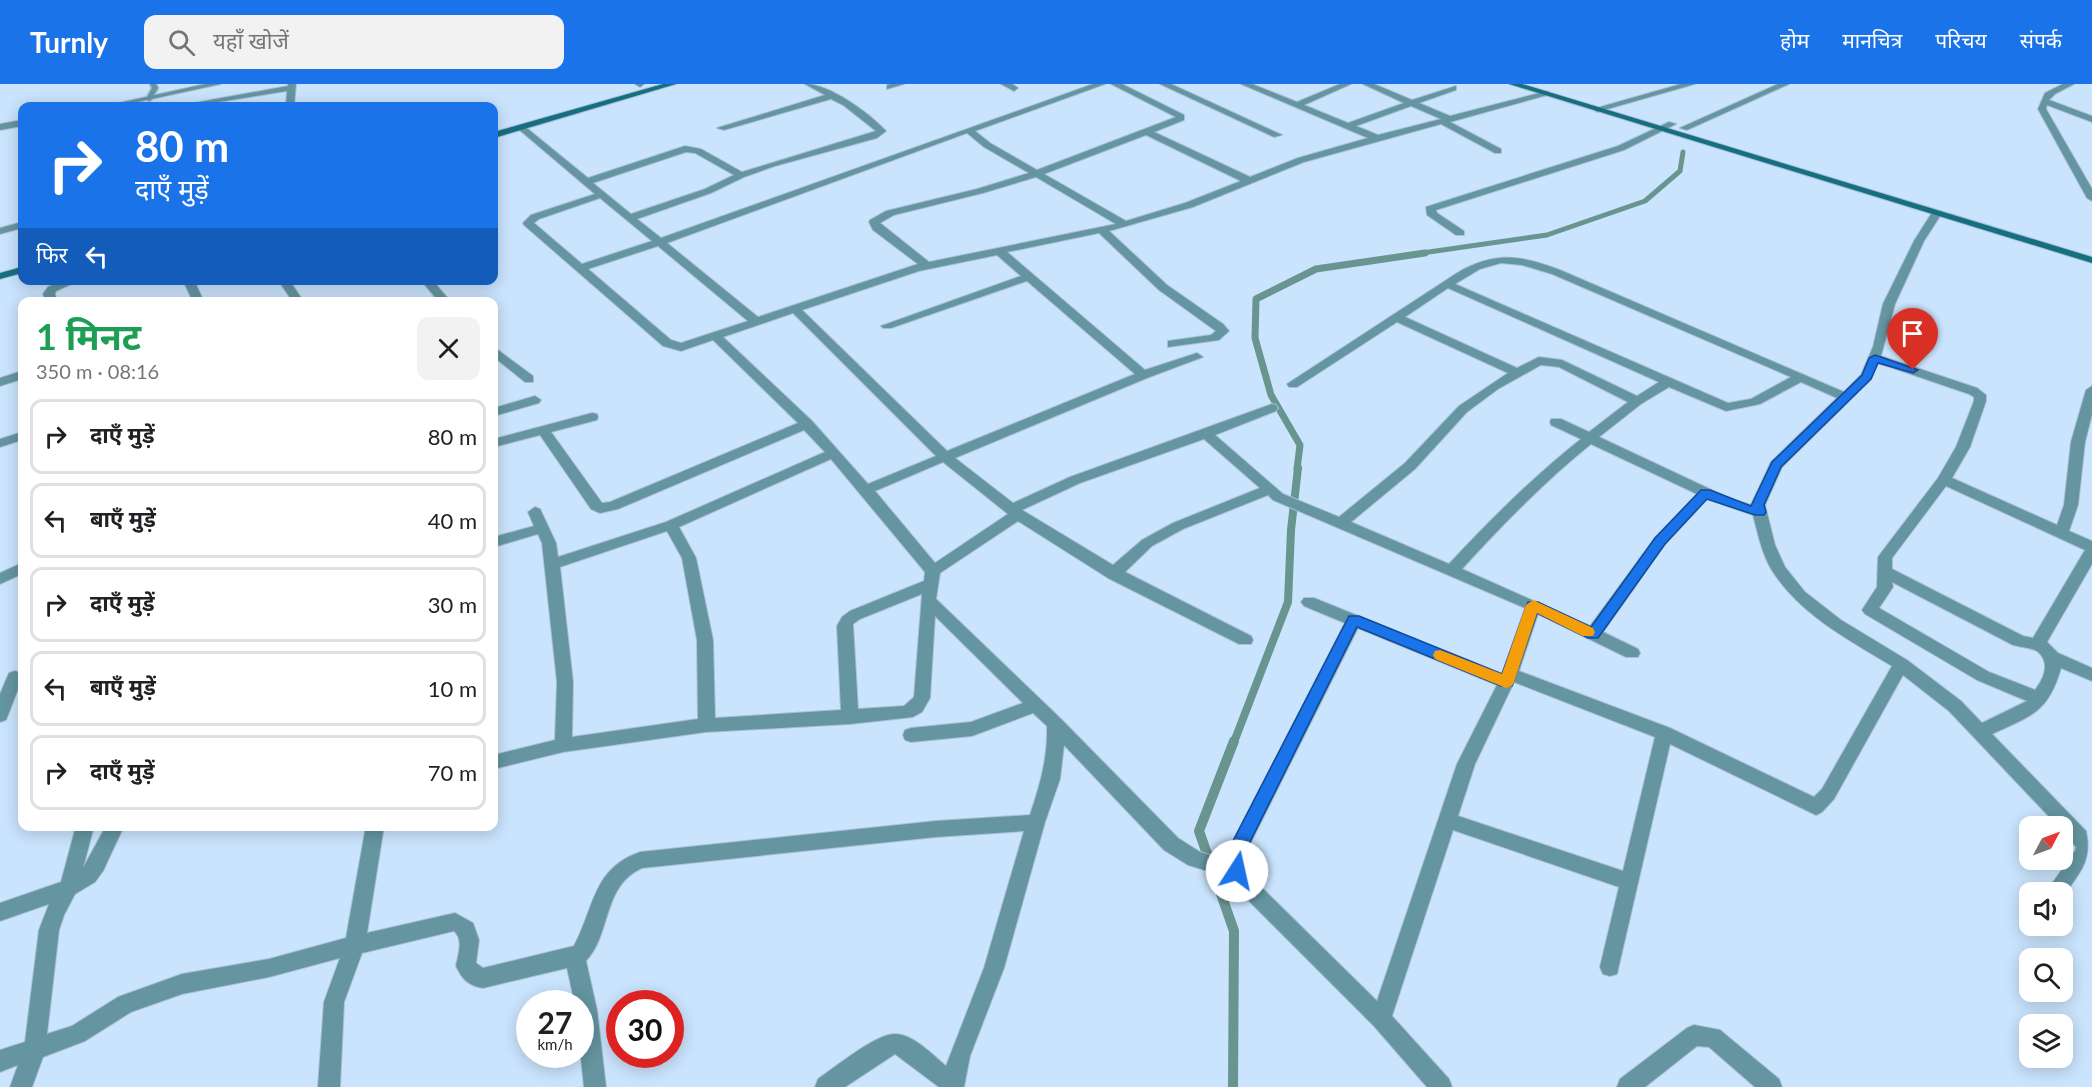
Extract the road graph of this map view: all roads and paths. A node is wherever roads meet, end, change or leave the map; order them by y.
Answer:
1 (153, 84) edge
2 (217, 84) edge
3 (640, 84) edge
4 (672, 84) edge
5 (808, 84) edge
6 (900, 84) edge
7 (1005, 84) edge
8 (1101, 84) edge
9 (1115, 84) edge
10 (1164, 84) edge
11 (1245, 84) edge
12 (1347, 84) edge
13 (1367, 84) edge
14 (1513, 84) edge
15 (1534, 84) edge
16 (1691, 84) edge
17 (1785, 84) edge
18 (2070, 84) edge
19 (291, 86) edge
20 (890, 87) dead end
21 (1014, 88) dead end
22 (1453, 88) dead end
23 (1547, 94) junction
24 (832, 96) junction
25 (2044, 101) junction
26 (148, 102) edge
27 (152, 102) edge
28 (203, 102) edge
29 (290, 102) edge
30 (1410, 102) junction
31 (602, 104) junction
32 (1297, 105) junction
33 (1608, 106) junction
34 (1597, 109) junction
35 (2092, 119) edge
36 (1445, 120) junction
37 (18, 124) edge
38 (1348, 126) junction
39 (1668, 126) junction
40 (0, 127) edge
41 (520, 127) junction
42 (722, 128) dead end
43 (1684, 128) junction
44 (968, 130) junction
45 (1148, 132) junction
46 (498, 134) edge
47 (1277, 135) dead end
48 (1377, 138) junction
49 (1498, 151) dead end
50 (1036, 174) junction
51 (741, 175) junction
52 (1250, 181) junction
53 (585, 182) junction
54 (601, 195) junction
55 (2092, 198) edge
56 (1937, 213) junction
57 (629, 218) junction
58 (1125, 225) junction
59 (18, 226) edge
60 (0, 231) edge
61 (1103, 231) junction
62 (1460, 233) dead end
63 (659, 242) junction
64 (2092, 250) edge
65 (999, 251) junction
66 (2092, 260) edge
67 (926, 265) junction
68 (580, 268) junction
69 (18, 271) edge
70 (0, 276) edge
71 (1028, 277) junction
72 (1447, 284) junction
73 (62, 285) edge
74 (431, 285) edge
75 (50, 297) edge
76 (441, 297) edge
77 (794, 308) junction
78 (1396, 317) junction
79 (756, 322) junction
80 (887, 326) dead end
81 (716, 336) junction
82 (1172, 344) dead end
83 (498, 354) edge
84 (1197, 357) dead end
85 (1875, 358) junction
86 (1518, 373) junction
87 (1143, 375) junction
88 (18, 376) edge
89 (1800, 377) junction
90 (529, 379) dead end
91 (1670, 381) junction
92 (0, 382) edge
93 (1293, 384) dead end
94 (2092, 390) edge
95 (1845, 397) junction
96 (535, 400) dead end
97 (1637, 401) junction
98 (1272, 408) dead end
99 (498, 411) edge
100 (592, 417) dead end
101 (1556, 422) dead end
102 (807, 424) junction
103 (543, 430) junction
104 (1206, 434) junction
105 (18, 437) edge
106 (1591, 440) junction
107 (498, 442) edge
108 (0, 443) edge
109 (833, 453) junction
110 (944, 456) junction
111 (1944, 480) junction
112 (865, 490) junction
113 (1705, 493) junction
114 (1273, 494) junction
115 (535, 512) dead end
116 (1015, 512) junction
117 (1760, 512) junction
118 (1340, 524) junction
119 (671, 525) junction
120 (543, 528) junction
121 (2061, 533) junction
122 (498, 541) edge
123 (2092, 549) edge
124 (552, 564) junction
125 (18, 570) edge
126 (1452, 570) junction
127 (1887, 573) junction
128 (1113, 574) junction
129 (0, 579) edge
130 (931, 585) junction
131 (1308, 602) dead end
132 (1533, 605) junction
133 (1354, 620) junction
134 (1593, 634) junction
135 (1245, 640) dead end
136 (2038, 642) junction
137 (1632, 653) dead end
138 (2052, 657) junction
139 (1901, 664) junction
140 (2092, 675) edge
141 (15, 677) dead end
142 (1508, 678) junction
143 (2038, 698) junction
144 (1036, 705) junction
145 (0, 715) edge
146 (850, 717) junction
147 (1055, 724) junction
148 (706, 725) junction
149 (1980, 732) junction
150 (1664, 734) junction
151 (911, 735) dead end
152 (563, 745) junction
153 (498, 761) edge
154 (1448, 819) junction
155 (1036, 822) junction
156 (84, 831) edge
157 (113, 831) edge
158 (374, 831) edge
159 (1237, 871) junction
160 (1629, 882) junction
161 (2062, 882) edge
162 (69, 887) junction
163 (0, 912) edge
164 (355, 945) junction
165 (575, 957) junction
166 (1610, 967) dead end
167 (1381, 1019) junction
168 (34, 1049) junction
169 (0, 1061) edge
170 (953, 1085) edge
171 (21, 1087) edge
172 (329, 1087) edge
173 (595, 1087) edge
174 (826, 1087) edge
175 (1441, 1087) edge
176 (1628, 1087) edge
177 (1771, 1087) edge

1 - 26 lane
2 - 27 street
3 - 31 main road
4 - 31 main road
5 - 24 street
6 - 20 street
7 - 21 street
8 - 44 street
9 - 45 street
10 - 47 street
11 - 32 street
12 - 32 street
13 - 30 street
14 - 23 main road
15 - 33 main road
16 - 33 street
17 - 43 street
18 - 25 street
19 - 28 street
19 - 29 street
22 - 30 street
23 - 34 main road
23 - 36 street
24 - 42 street
24 - 51 street
25 - 35 street
25 - 55 street
30 - 36 street
30 - 38 street
31 - 41 main road
32 - 38 street
33 - 34 street
33 - 39 main road
34 - 39 main road
36 - 48 street
36 - 49 street
37 - 40 street
38 - 48 street
39 - 43 main road
39 - 56 main road
39 - 62 street
41 - 46 main road
41 - 53 street
43 - 64 main road
44 - 50 street
44 - 63 street
45 - 50 street
45 - 52 street
48 - 52 street
50 - 58 street
50 - 67 street
51 - 53 street
51 - 57 street
52 - 58 street
53 - 54 street
54 - 57 street
54 - 68 street
56 - 66 main road
56 - 85 street
57 - 63 street
58 - 61 street
59 - 60 street
61 - 65 street
61 - 82 street
63 - 68 street
63 - 79 street
65 - 67 street
65 - 71 street
67 - 77 street
68 - 81 street
69 - 70 main road
71 - 80 street
71 - 87 street
72 - 78 street
72 - 89 street
72 - 91 street
73 - 75 street
74 - 76 street
77 - 79 street
77 - 110 street
78 - 86 street
78 - 93 street
79 - 81 street
81 - 102 street
83 - 90 street
84 - 87 street
85 - 95 street
85 - 111 street
86 - 97 street
86 - 118 street
87 - 110 street
88 - 92 street
89 - 91 street
89 - 95 street
91 - 97 street
94 - 121 street
95 - 117 street
96 - 99 street
97 - 106 street
98 - 104 street
100 - 103 street
101 - 106 street
102 - 103 street
102 - 109 street
103 - 107 street
104 - 114 street
104 - 116 street
105 - 108 street
106 - 113 street
106 - 126 street
109 - 112 street
109 - 119 street
110 - 112 street
110 - 116 street
111 - 121 street
111 - 127 street
112 - 130 street
113 - 117 street
113 - 134 street
114 - 118 street
114 - 128 street
115 - 120 street
116 - 128 street
116 - 130 street
117 - 139 street
118 - 126 street
119 - 124 street
119 - 148 street
120 - 122 street
120 - 124 street
121 - 123 street
123 - 136 street
124 - 152 street
125 - 129 street
126 - 132 street
127 - 136 street
127 - 143 street
128 - 135 street
130 - 144 street
130 - 146 street
130 - 146 street
131 - 133 street
132 - 134 street
132 - 142 street
133 - 142 street
133 - 159 street
134 - 137 street
136 - 138 street
138 - 140 street
138 - 143 street
139 - 149 street
139 - 150 street
141 - 145 street
142 - 150 street
142 - 154 street
143 - 149 street
144 - 147 street
144 - 151 street
146 - 148 street
147 - 155 street
147 - 159 street
148 - 152 street
149 - 161 street
150 - 160 street
152 - 153 street
154 - 160 street
154 - 167 street
155 - 165 street
155 - 170 street
156 - 162 street
157 - 162 street
158 - 164 street
159 - 167 street
160 - 166 street
162 - 163 street
162 - 168 street
164 - 165 street
164 - 168 street
164 - 172 street
165 - 173 street
167 - 175 street
168 - 169 street
168 - 171 street
170 - 174 street
176 - 177 street

